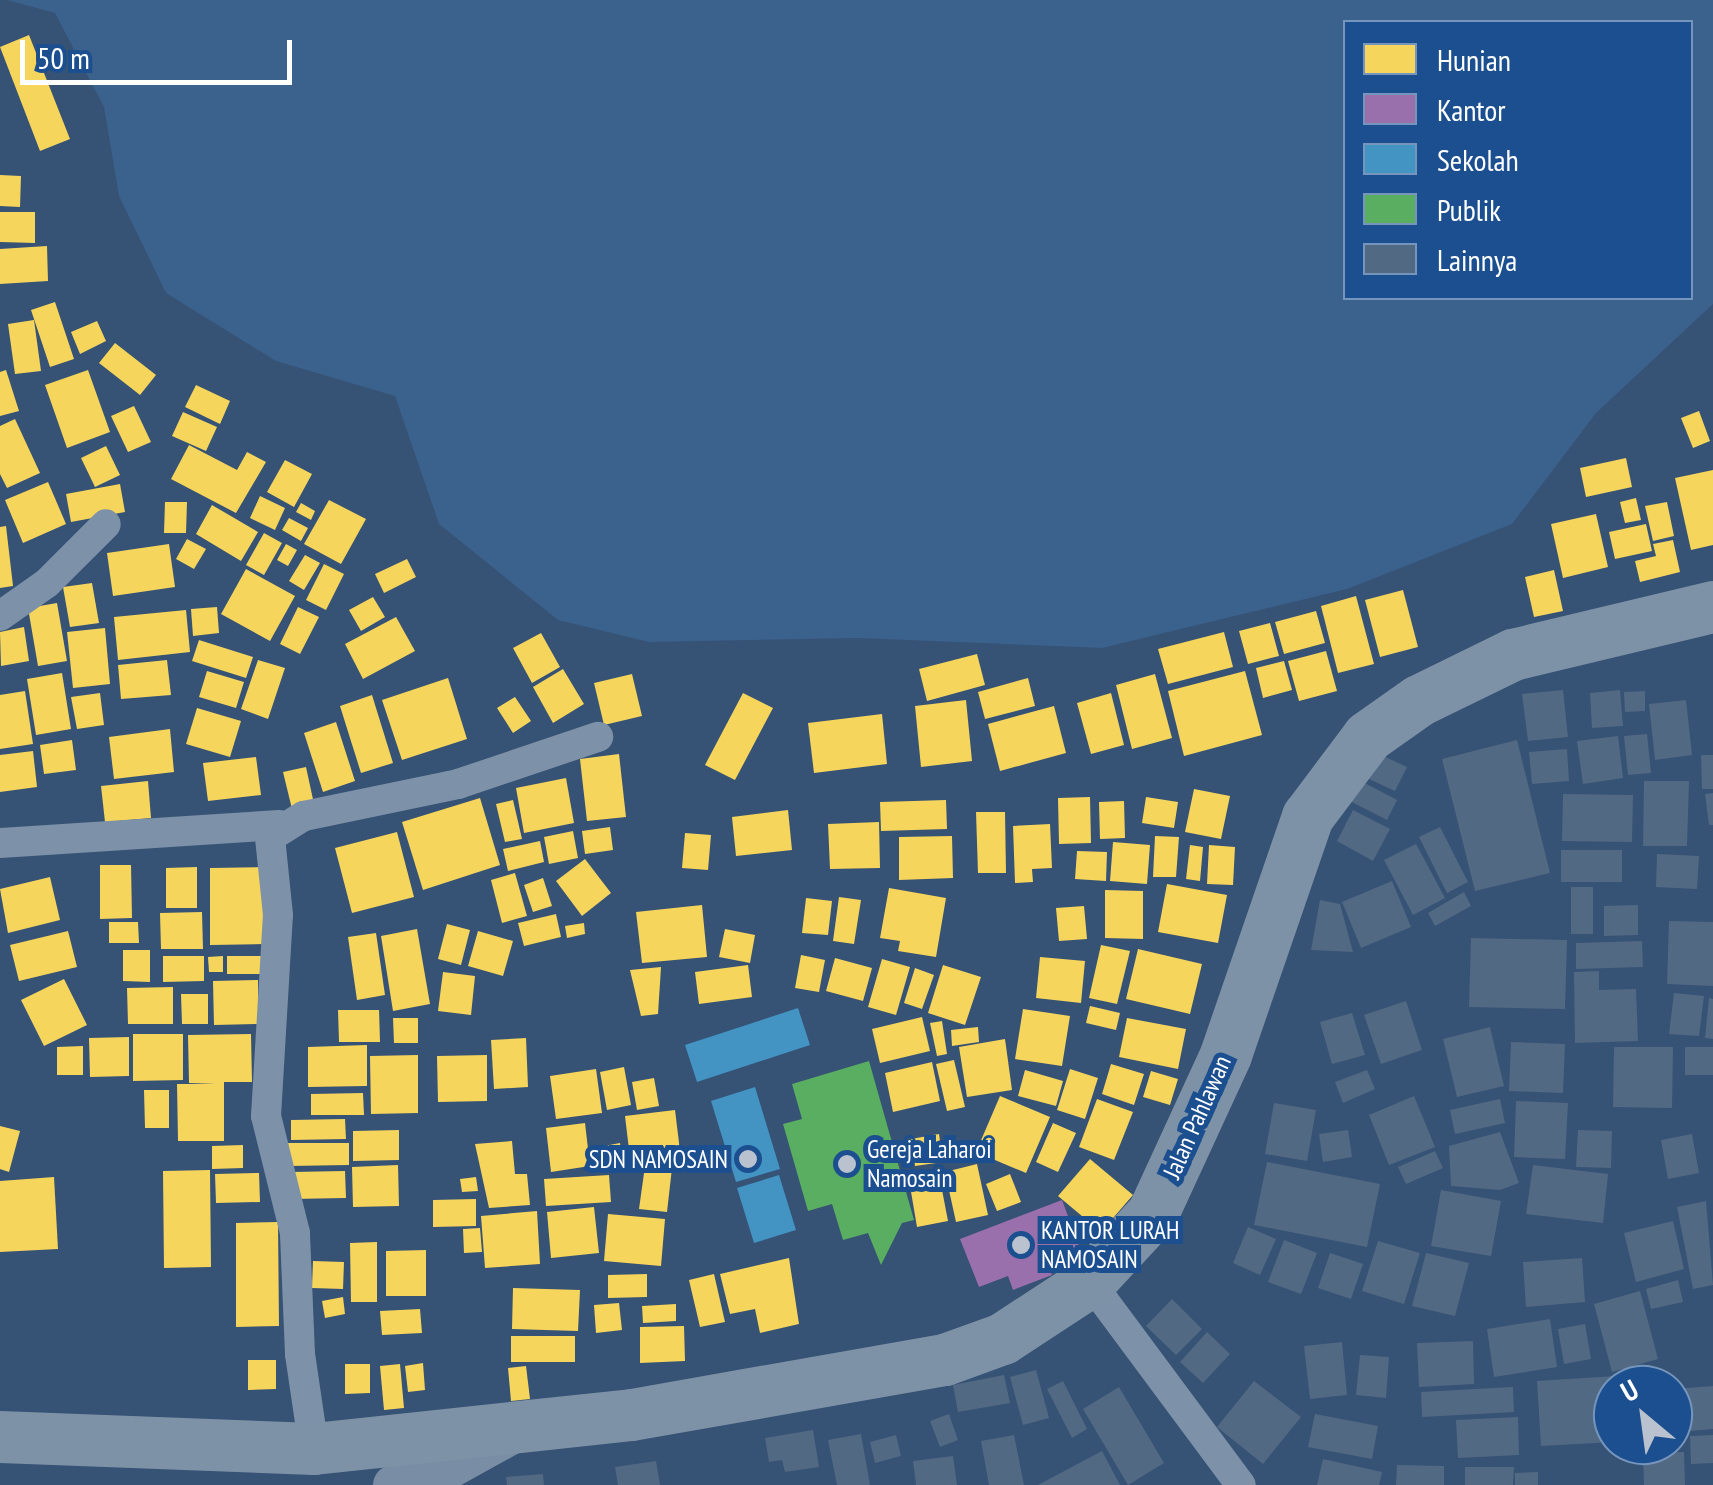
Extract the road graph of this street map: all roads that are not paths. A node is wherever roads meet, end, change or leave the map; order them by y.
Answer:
1 (106, 524) dead end
2 (1713, 606) edge
3 (0, 616) edge
4 (598, 737) dead end
5 (279, 825) junction
6 (0, 844) edge
7 (1090, 1282) junction
8 (522, 1428) junction
9 (0, 1436) edge
10 (314, 1449) junction
11 (393, 1485) edge
12 (1240, 1485) edge

1 - 3 street
2 - 7 highway, Jalan Pahlawan
4 - 5 street
5 - 6 street
5 - 10 street
7 - 8 highway, Jalan Pahlawan
7 - 12 street
8 - 10 highway, Jalan Pahlawan
8 - 11 street
9 - 10 highway, Jalan Pahlawan

